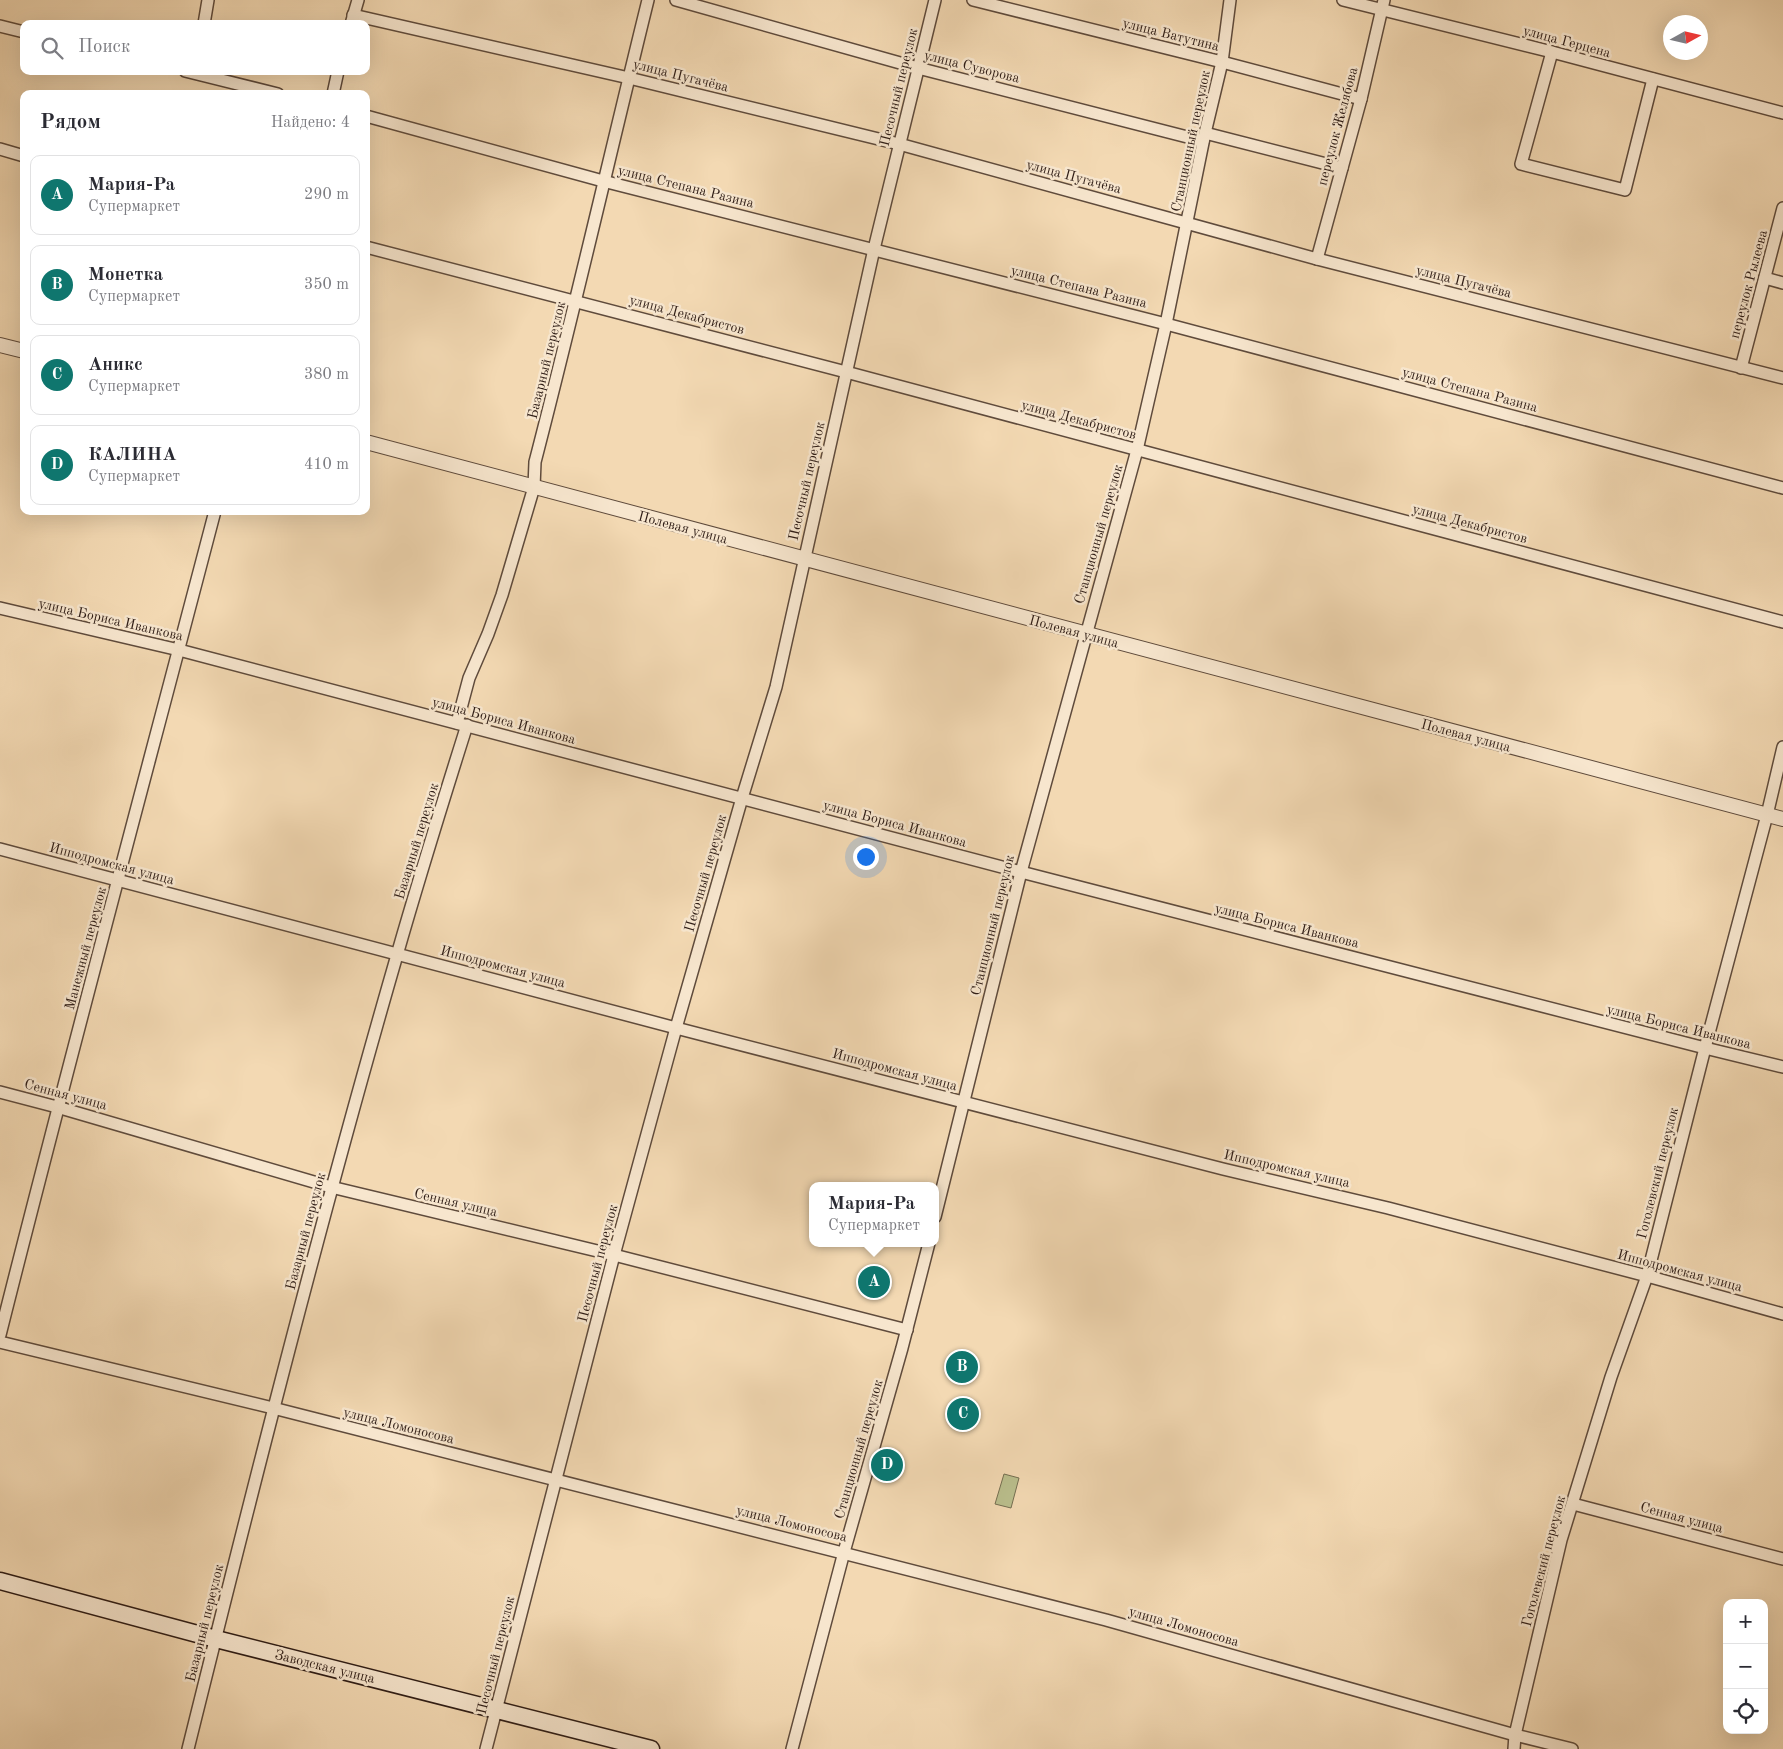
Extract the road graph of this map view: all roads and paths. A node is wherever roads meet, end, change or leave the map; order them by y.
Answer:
1 (208, 0) edge
2 (358, 0) edge
3 (648, 0) edge
4 (676, 0) edge
5 (935, 0) edge
6 (973, 0) edge
7 (1230, 0) edge
8 (1343, 0) edge
9 (1383, 5) edge
10 (352, 19) edge
11 (205, 20) edge
12 (370, 23) edge
13 (0, 26) edge
14 (20, 31) edge
15 (1552, 52) junction
16 (1222, 62) junction
17 (918, 68) junction
18 (204, 75) edge
19 (337, 75) edge
20 (629, 78) junction
21 (1653, 79) junction
22 (262, 90) edge
23 (333, 90) edge
24 (1361, 99) junction
25 (1783, 113) edge
26 (370, 117) edge
27 (1204, 137) junction
28 (899, 144) junction
29 (0, 149) edge
30 (20, 155) edge
31 (1342, 168) junction
32 (604, 181) junction
33 (1783, 208) edge
34 (1188, 222) junction
35 (370, 248) edge
36 (874, 249) junction
37 (1318, 259) junction
38 (1765, 278) junction
39 (1783, 283) edge
40 (576, 301) junction
41 (1166, 324) junction
42 (0, 345) edge
43 (20, 350) edge
44 (1741, 368) junction
45 (846, 372) junction
46 (1783, 378) edge
47 (370, 443) edge
48 (1137, 450) junction
49 (534, 486) junction
50 (1783, 488) edge
51 (214, 515) edge
52 (804, 559) junction
53 (0, 608) edge
54 (1783, 622) edge
55 (1085, 634) junction
56 (179, 650) junction
57 (462, 724) junction
58 (1783, 747) edge
59 (742, 798) junction
60 (1767, 815) junction
61 (1783, 819) edge
62 (0, 849) edge
63 (1021, 872) junction
64 (119, 880) junction
65 (397, 953) junction
66 (676, 1028) junction
67 (1705, 1048) junction
68 (1783, 1067) edge
69 (0, 1092) edge
70 (963, 1102) junction
71 (57, 1107) junction
72 (332, 1188) junction
73 (939, 1201) edge
74 (928, 1247) edge
75 (614, 1255) junction
76 (1647, 1276) junction
77 (1783, 1314) edge
78 (907, 1330) junction
79 (0, 1335) edge
80 (0, 1342) edge
81 (273, 1408) junction
82 (555, 1480) junction
83 (1574, 1504) junction
84 (844, 1552) junction
85 (1783, 1559) edge
86 (0, 1581) edge
87 (216, 1639) junction
88 (497, 1709) junction
89 (1515, 1735) junction
90 (188, 1749) edge
91 (486, 1749) edge
92 (651, 1749) edge
93 (792, 1749) edge
94 (1514, 1749) edge
95 (1572, 1749) edge

1 - 11 street
2 - 10 street
3 - 20 street, Базарный переулок
4 - 17 street, улица Суворова
5 - 17 street, Песочный переулок
6 - 16 street, улица Ватутина
7 - 16 street, Станционный переулок
8 - 9 street, улица Герцена
9 - 15 street, улица Герцена
9 - 24 street, переулок Желябова
12 - 20 street, улица Пугачёва
13 - 14 street
15 - 21 street, улица Герцена
15 - 21 street
16 - 24 street, улица Ватутина
16 - 27 street, Станционный переулок
17 - 27 street, улица Суворова
17 - 28 street, Песочный переулок
18 - 22 street
19 - 23 street
20 - 28 street, улица Пугачёва
20 - 32 street, Базарный переулок
21 - 25 street, улица Герцена
24 - 31 street, переулок Желябова
26 - 32 street, улица Степана Разина
27 - 31 street, улица Суворова
27 - 34 street, Станционный переулок
28 - 34 street, улица Пугачёва
28 - 36 street, Песочный переулок
29 - 30 street
31 - 37 street, переулок Желябова
32 - 36 street, улица Степана Разина
32 - 40 street, Базарный переулок
33 - 38 street, переулок Рылеева
34 - 37 street, улица Пугачёва
34 - 41 street, Станционный переулок
35 - 40 street, улица Декабристов
36 - 41 street, улица Степана Разина
36 - 45 street, Песочный переулок
37 - 44 street, улица Пугачёва
38 - 39 street
38 - 44 street, переулок Рылеева
40 - 45 street, улица Декабристов
40 - 49 street, Базарный переулок
41 - 48 street, Станционный переулок
41 - 50 street, улица Степана Разина
42 - 43 street
44 - 46 street, улица Пугачёва
45 - 48 street, улица Декабристов
45 - 52 street, Песочный переулок
47 - 49 street, Полевая улица
48 - 54 street, улица Декабристов
48 - 55 street, Станционный переулок
49 - 52 street, Полевая улица
49 - 57 street, Базарный переулок
51 - 56 street, Манежный переулок
52 - 55 street, Полевая улица
52 - 59 street, Песочный переулок
53 - 56 street, улица Бориса Иванкова
55 - 60 street, Полевая улица
55 - 63 street, Станционный переулок
56 - 57 street, улица Бориса Иванкова
56 - 64 street, Манежный переулок
57 - 59 street, улица Бориса Иванкова
57 - 65 street, Базарный переулок
58 - 60 street, Гоголевский переулок
59 - 63 street, улица Бориса Иванкова
59 - 66 street, Песочный переулок
60 - 61 street, Полевая улица
60 - 67 street, Гоголевский переулок
62 - 64 street, Ипподромская улица
63 - 67 street, улица Бориса Иванкова
63 - 70 street, Станционный переулок
64 - 65 street, Ипподромская улица
64 - 71 street, Манежный переулок
65 - 66 street, Ипподромская улица
65 - 72 street, Базарный переулок
66 - 70 street, Ипподромская улица
66 - 75 street, Песочный переулок
67 - 68 street, улица Бориса Иванкова
67 - 76 street, Гоголевский переулок
69 - 71 street, Сенная улица
70 - 73 street, Станционный переулок
70 - 76 street, Ипподромская улица
71 - 72 street, Сенная улица
71 - 79 street, Манежный переулок
72 - 75 street, Сенная улица
72 - 81 street, Базарный переулок
74 - 78 street, Станционный переулок
75 - 78 street, Сенная улица
75 - 82 street, Песочный переулок
76 - 77 street, Ипподромская улица
76 - 83 street, Гоголевский переулок
78 - 84 street, Станционный переулок
80 - 81 street, улица Ломоносова
81 - 82 street, улица Ломоносова
81 - 87 street, Базарный переулок
82 - 84 street, улица Ломоносова
82 - 88 street, Песочный переулок
83 - 85 street, Сенная улица
83 - 89 street, Гоголевский переулок
84 - 89 street, улица Ломоносова
84 - 93 street, Станционный переулок
86 - 87 main road, Заводская улица
87 - 88 main road, Заводская улица
87 - 90 street, Базарный переулок
88 - 91 street, Песочный переулок
88 - 92 main road, Заводская улица
89 - 94 street, Гоголевский переулок
89 - 95 street, улица Ломоносова

